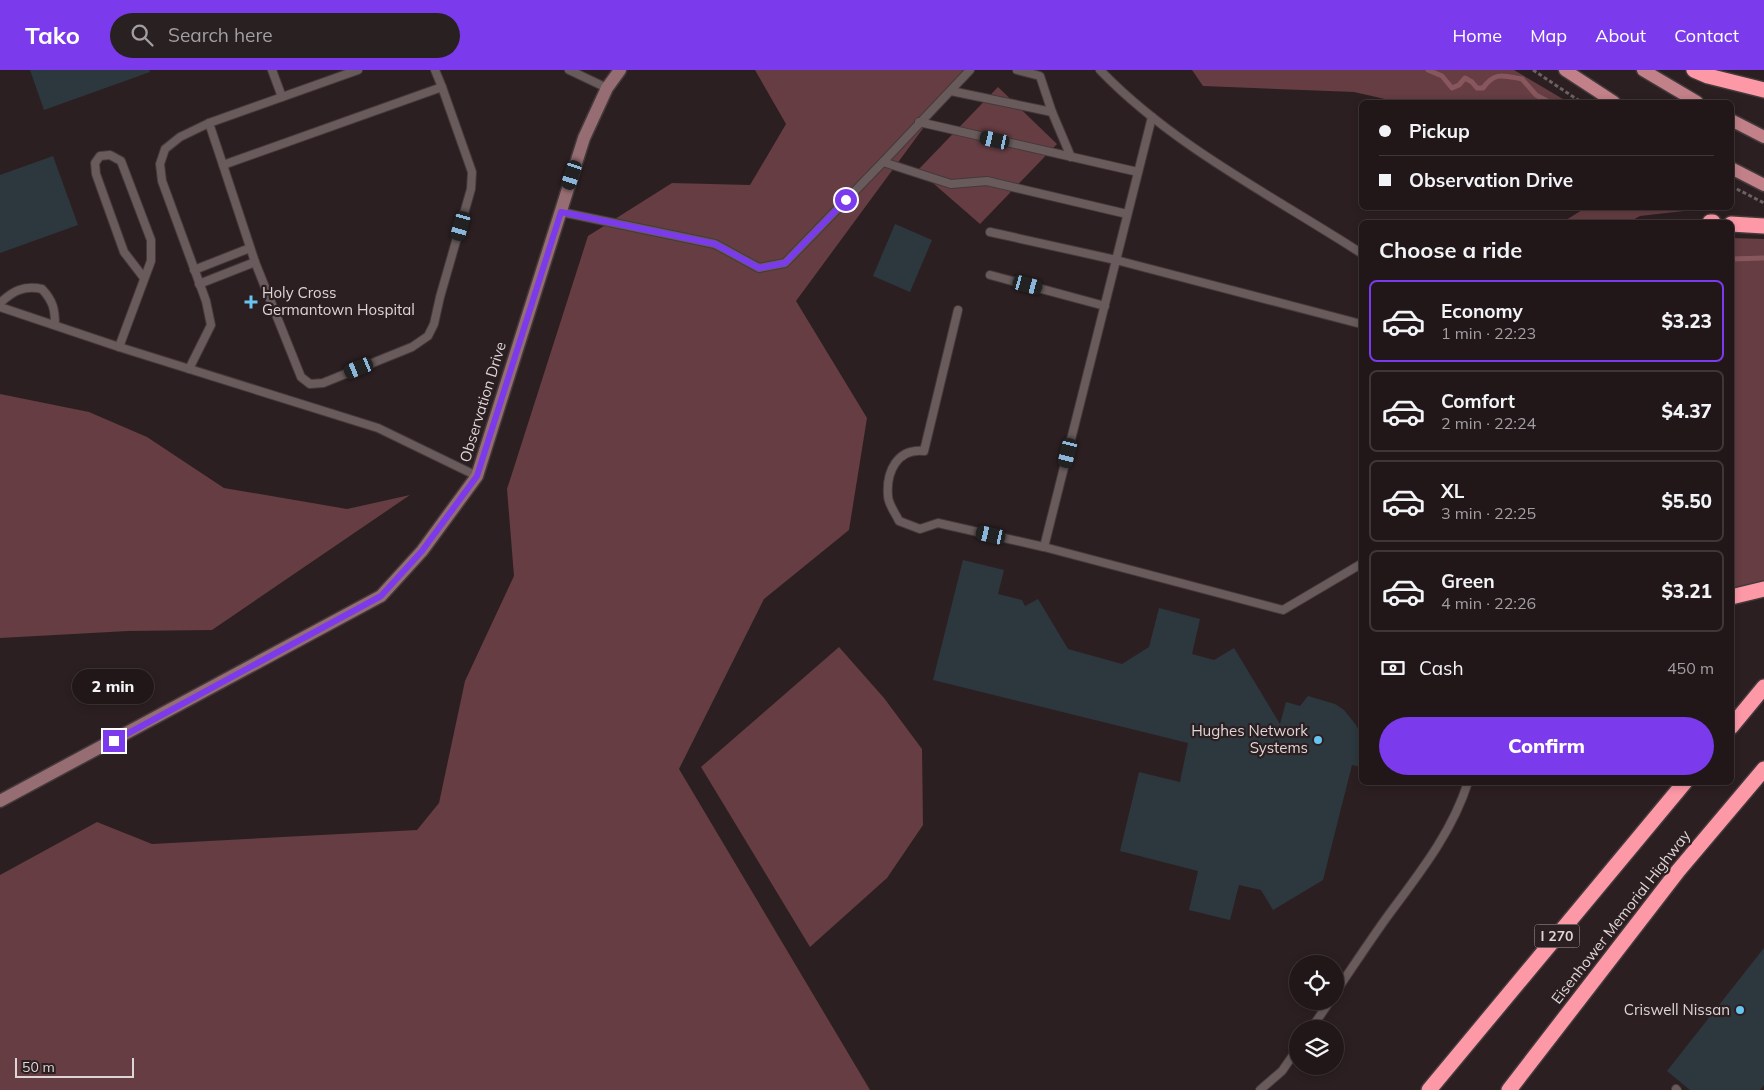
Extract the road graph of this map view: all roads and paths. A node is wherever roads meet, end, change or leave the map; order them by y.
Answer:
1 (272, 70) edge
2 (358, 70) edge
3 (435, 70) edge
4 (569, 70) edge
5 (620, 70) edge
6 (970, 70) edge
7 (1017, 70) edge
8 (1100, 70) edge
9 (1533, 70) edge
10 (1565, 70) edge
11 (1643, 70) edge
12 (1694, 70) edge
13 (442, 87) junction
14 (607, 88) junction
15 (1764, 90) edge
16 (952, 91) junction
17 (282, 97) junction
18 (1578, 100) edge
19 (1611, 100) edge
20 (1694, 100) edge
21 (1052, 112) junction
22 (1152, 117) junction
23 (919, 122) junction
24 (1734, 122) edge
25 (209, 123) junction
26 (1764, 137) edge
27 (1071, 157) junction
28 (882, 162) junction
29 (223, 165) junction
30 (1734, 170) edge
31 (1138, 172) junction
32 (1764, 185) edge
33 (1734, 188) edge
34 (1764, 203) edge
35 (561, 212) junction
36 (1127, 214) junction
37 (1734, 224) edge
38 (1764, 226) edge
39 (990, 232) dead end
40 (250, 248) junction
41 (1359, 252) edge
42 (1116, 260) junction
43 (254, 262) junction
44 (194, 270) junction
45 (990, 275) dead end
46 (144, 278) junction
47 (199, 284) junction
48 (0, 305) edge
49 (1105, 306) junction
50 (958, 310) dead end
51 (1359, 323) edge
52 (55, 326) junction
53 (119, 347) junction
54 (189, 369) junction
55 (477, 476) junction
56 (1044, 547) junction
57 (1359, 565) edge
58 (1764, 589) edge
59 (1734, 596) edge
60 (1764, 687) edge
61 (1734, 723) edge
62 (1764, 769) edge
63 (1467, 785) edge
64 (1683, 785) edge
65 (0, 801) edge
66 (1344, 980) edge
67 (1289, 1061) edge
68 (1260, 1090) edge
69 (1429, 1090) edge
70 (1510, 1090) edge

1 - 17 lane
2 - 17 lane
3 - 13 lane
4 - 14 lane
5 - 14 street, Observation Drive
6 - 16 lane
7 - 21 lane
8 - 22 lane
9 - 18 path
10 - 19 main road
11 - 20 main road
12 - 15 highway
13 - 29 lane
13 - 43 lane
14 - 35 street, Observation Drive
16 - 21 lane
16 - 23 lane
17 - 25 lane
21 - 27 lane
22 - 31 lane
22 - 41 lane
23 - 27 lane
23 - 28 lane
24 - 26 main road
25 - 29 lane
25 - 44 lane
27 - 31 lane
28 - 35 lane
28 - 36 lane
29 - 40 lane
30 - 32 main road
31 - 36 lane
33 - 34 path
35 - 55 street, Observation Drive
36 - 42 lane
37 - 38 highway
39 - 42 lane
40 - 43 lane
40 - 44 lane
42 - 49 lane
42 - 51 lane
43 - 47 lane
44 - 47 lane
45 - 49 lane
46 - 46 lane
46 - 53 lane
47 - 54 lane
48 - 52 lane
48 - 52 lane
49 - 56 lane
50 - 56 lane
52 - 53 lane
53 - 54 lane
54 - 55 lane
55 - 65 street, Observation Drive
56 - 57 lane
58 - 59 highway
60 - 61 highway
62 - 70 highway, Eisenhower Memorial Highway
63 - 66 lane
64 - 69 highway, I 270
67 - 68 lane

